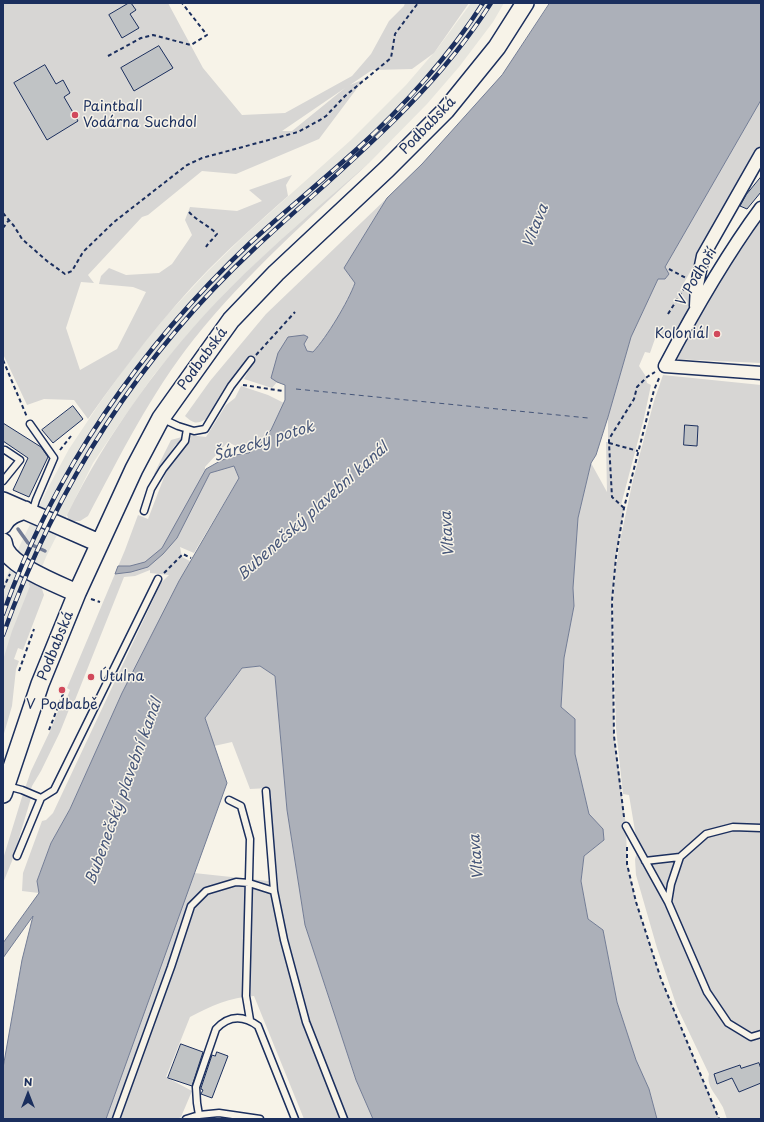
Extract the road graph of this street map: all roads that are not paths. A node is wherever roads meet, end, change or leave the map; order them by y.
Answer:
1 (525, 3) edge
2 (761, 154) edge
3 (761, 208) edge
4 (696, 307) junction
5 (251, 360) road end
6 (761, 373) edge
7 (161, 418) junction
8 (30, 424) road end
9 (187, 429) junction
10 (5, 450) dead end
11 (3, 481) edge
12 (3, 501) edge
13 (29, 511) junction
14 (144, 511) dead end
15 (3, 525) edge
16 (3, 542) edge
17 (100, 543) junction
18 (158, 580) road end
19 (77, 593) junction
20 (4, 790) edge
21 (266, 791) dead end
22 (41, 798) junction
23 (228, 800) dead end
24 (626, 826) road end
25 (761, 828) edge
26 (17, 856) dead end
27 (680, 857) junction
28 (645, 861) junction
29 (249, 882) junction
30 (274, 891) junction
31 (668, 902) junction
32 (250, 1020) junction
33 (761, 1034) edge
34 (200, 1115) junction
35 (116, 1119) edge
36 (186, 1119) edge
37 (260, 1119) edge
38 (295, 1119) edge
39 (344, 1119) edge

1 - 7 main road, Podbabská
2 - 4 street
3 - 4 street, V Podhoří
4 - 6 street, V Podhoří
5 - 9 lane
7 - 9 lane
7 - 17 main road, Podbabská
8 - 13 lane
9 - 14 lane
10 - 11 lane
12 - 13 main road
13 - 15 main road
13 - 17 main road
16 - 19 main road
17 - 19 main road, Podbabská
18 - 22 lane
19 - 20 main road, Podbabská
20 - 22 lane
21 - 30 lane
22 - 26 lane
23 - 29 lane
24 - 28 lane
25 - 27 lane
27 - 28 lane
27 - 31 lane
28 - 31 lane
29 - 30 lane
29 - 32 lane
29 - 35 lane
30 - 39 lane
31 - 33 lane
32 - 34 lane
32 - 38 lane
34 - 36 lane
34 - 37 lane

